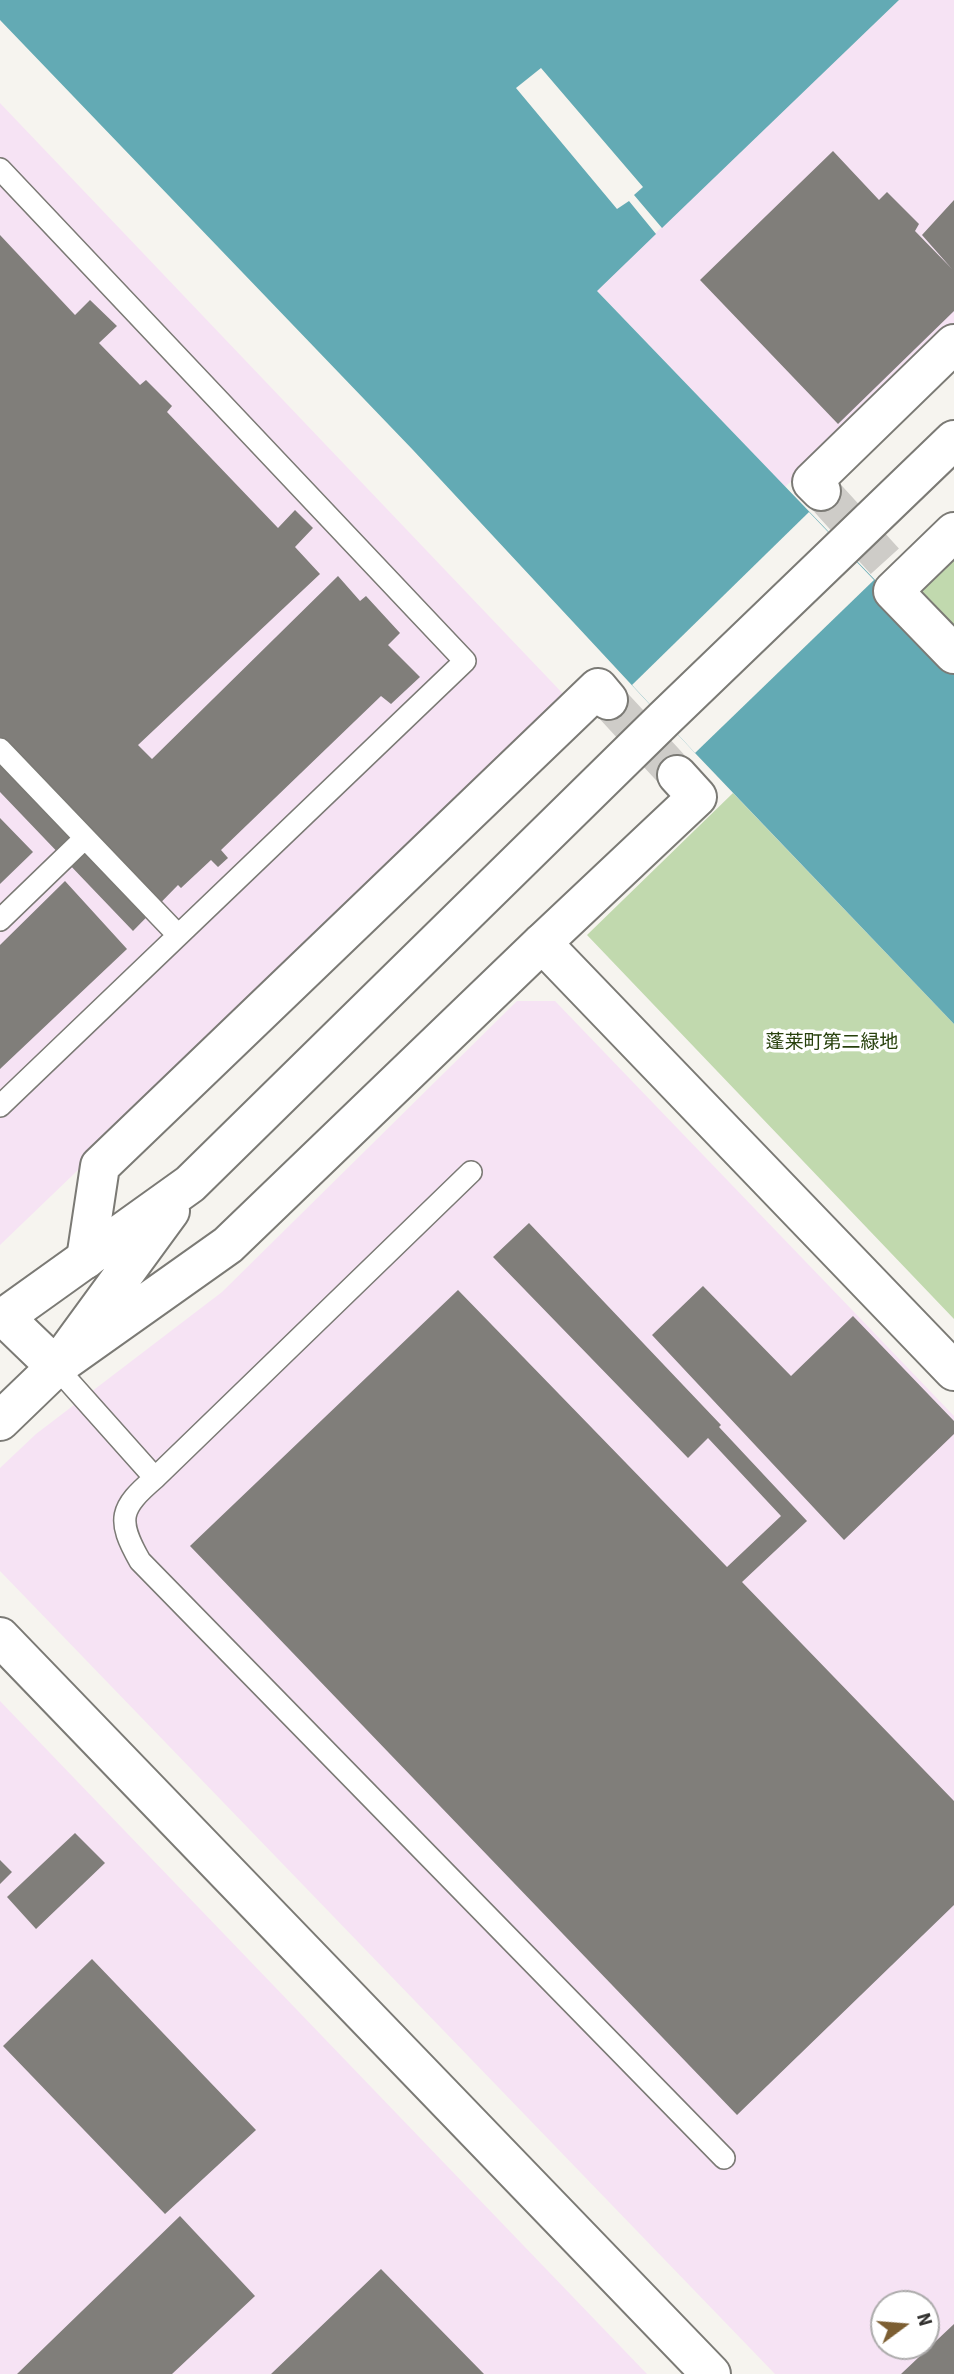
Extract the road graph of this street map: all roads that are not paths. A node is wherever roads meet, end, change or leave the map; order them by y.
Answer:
1 (0, 169) edge
2 (954, 344) edge
3 (954, 440) edge
4 (821, 491) dead end
5 (954, 532) edge
6 (954, 654) edge
7 (608, 700) dead end
8 (0, 749) edge
9 (677, 775) tunnel mouth
10 (85, 838) junction
11 (0, 920) edge
12 (178, 935) junction
13 (542, 943) junction
14 (0, 1106) edge
15 (471, 1172) dead end
16 (190, 1184) junction
17 (86, 1259) junction
18 (1, 1317) edge
19 (56, 1367) junction
20 (954, 1371) edge
21 (0, 1421) edge
22 (155, 1478) junction
23 (0, 1637) edge
24 (724, 2158) dead end
25 (710, 2374) edge

1 - 12 lane
2 - 4 street
3 - 16 street
5 - 6 street
7 - 17 street
8 - 10 lane
9 - 13 street
10 - 11 lane
10 - 12 lane
12 - 14 lane
13 - 19 street
13 - 20 street
15 - 22 lane
16 - 17 street
16 - 19 street
17 - 18 street
18 - 19 street
19 - 21 street
19 - 22 lane
22 - 24 lane
23 - 25 street

